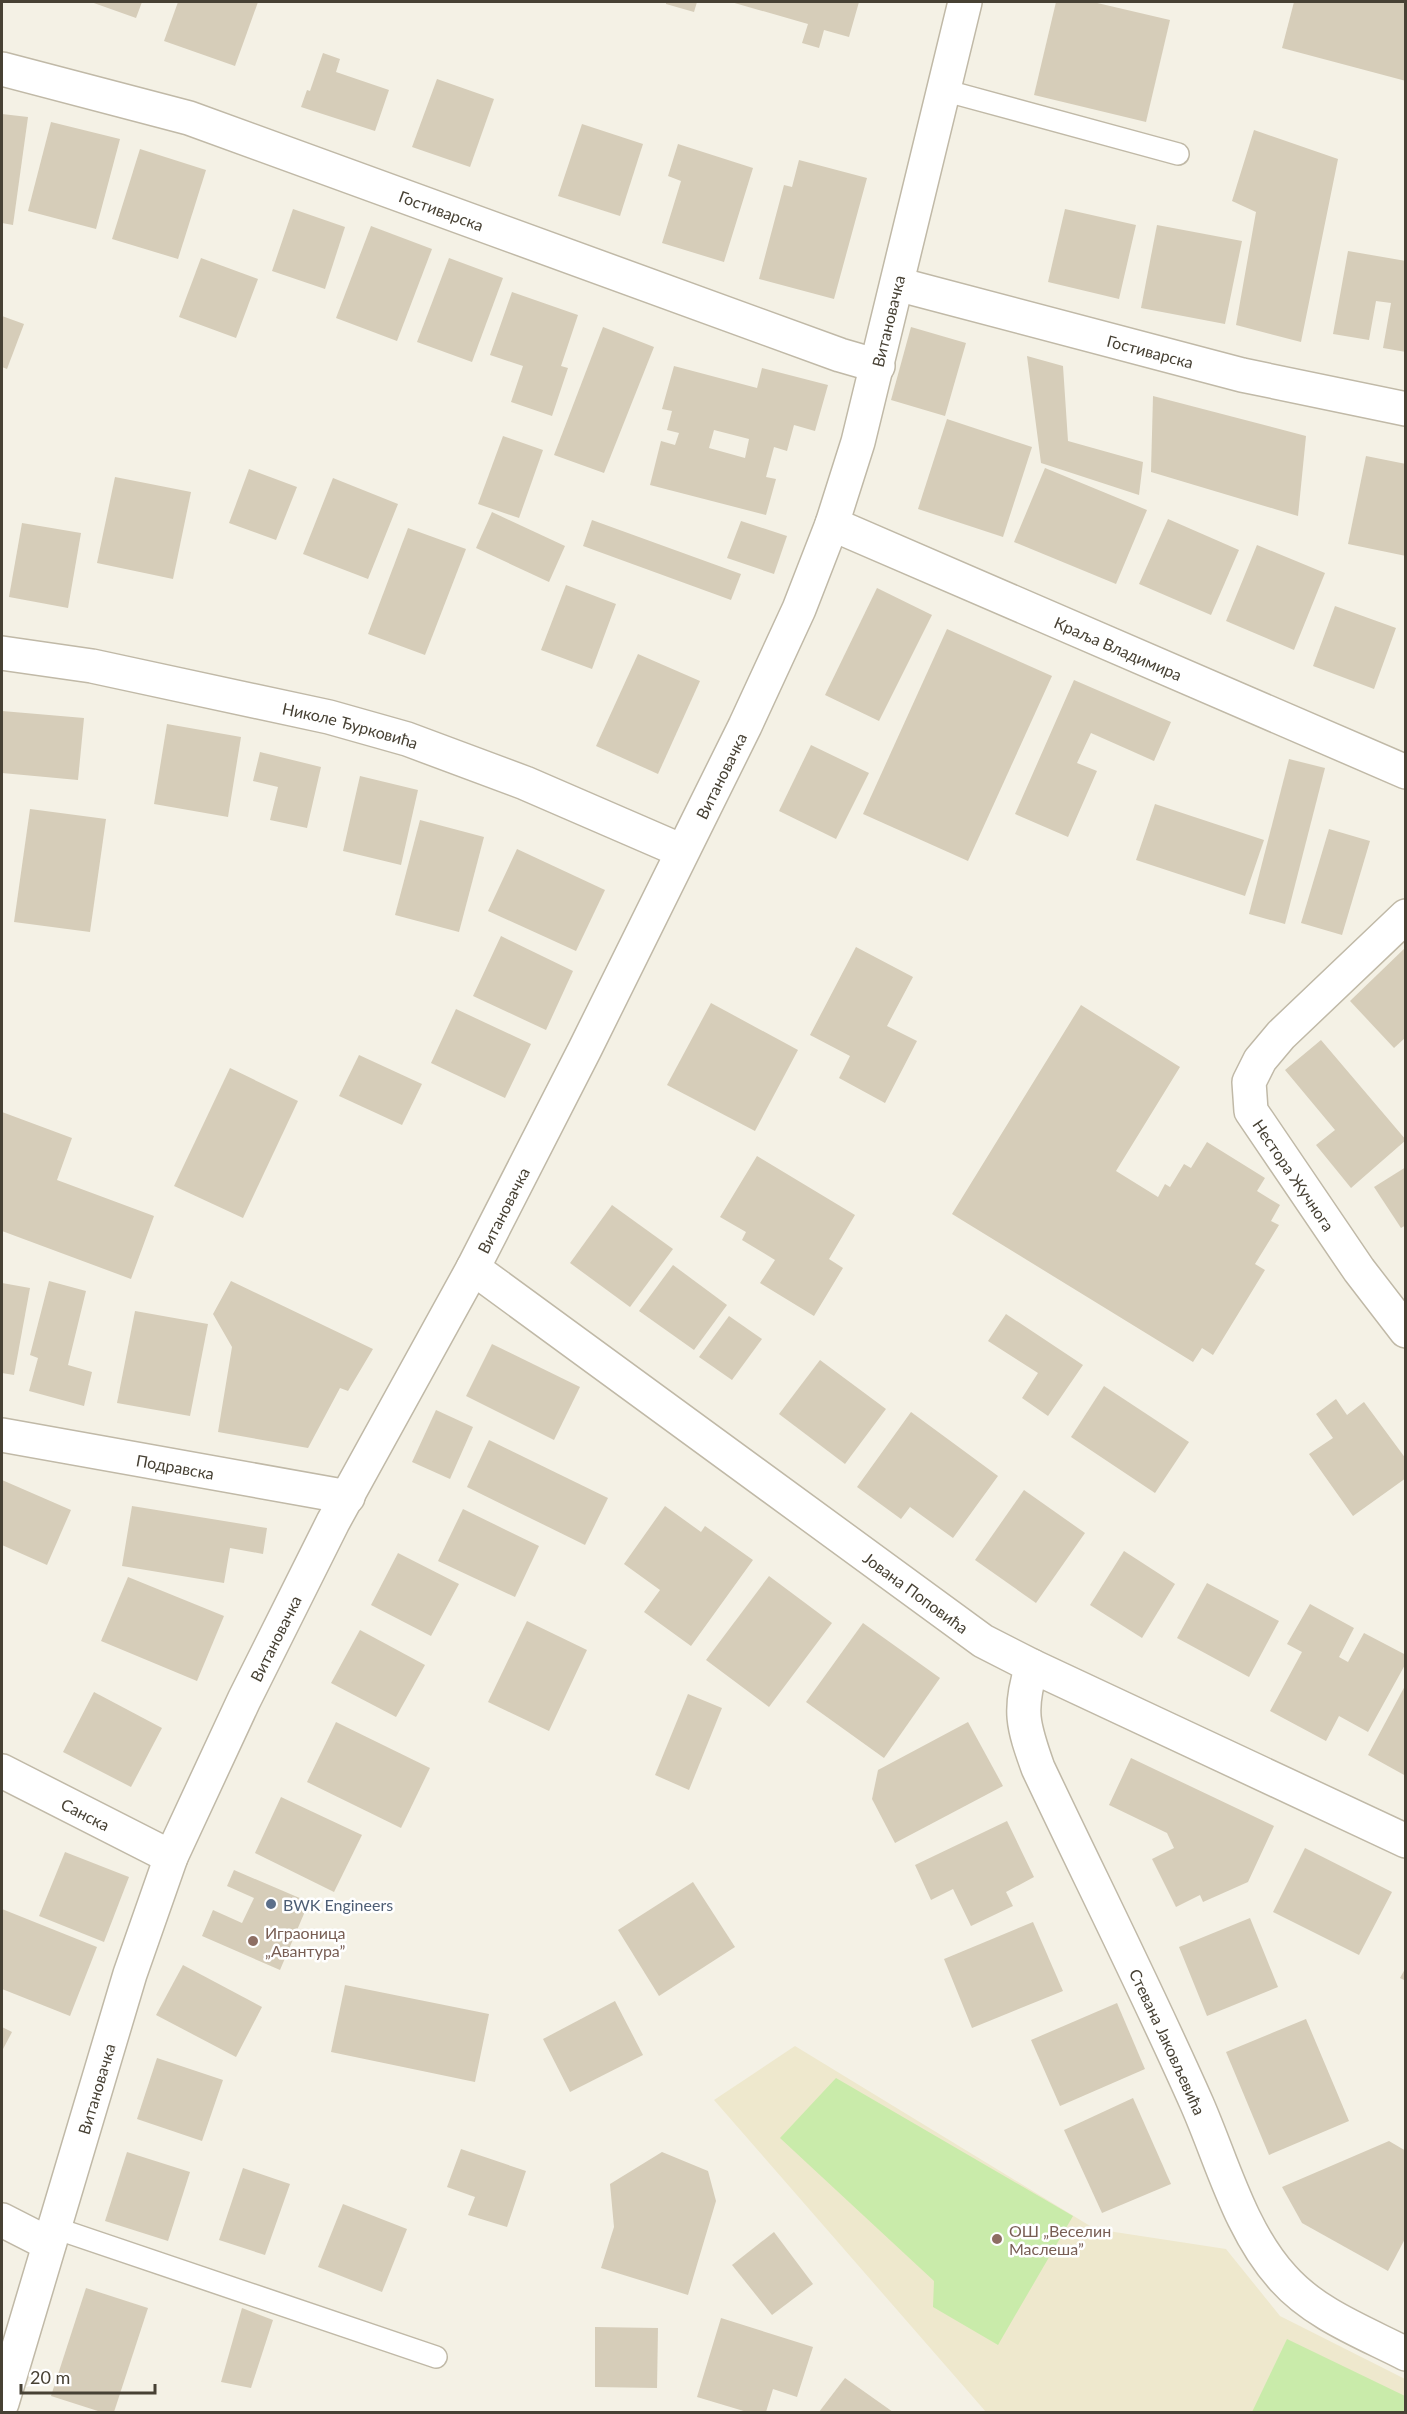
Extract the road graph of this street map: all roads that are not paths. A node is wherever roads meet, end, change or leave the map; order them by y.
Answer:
1 (965, 2) edge
2 (2, 69) edge
3 (943, 90) junction
4 (1178, 154) dead end
5 (897, 284) junction
6 (878, 366) junction
7 (1406, 409) edge
8 (832, 524) junction
9 (2, 652) edge
10 (1406, 772) edge
11 (682, 851) junction
12 (1406, 916) edge
13 (473, 1268) junction
14 (1406, 1331) edge
15 (2, 1435) edge
16 (348, 1497) junction
17 (1032, 1666) junction
18 (2, 1771) edge
19 (1406, 1841) edge
20 (171, 1857) junction
21 (2, 2220) edge
22 (52, 2236) junction
23 (1406, 2354) edge
24 (436, 2357) dead end
25 (2, 2403) edge

1 - 3 street, Витановачка
2 - 6 street, Гостиварска
3 - 4 lane
3 - 5 street, Витановачка
5 - 6 street, Витановачка
5 - 7 street, Гостиварска
6 - 8 street, Витановачка
8 - 10 street, Краља Владимира
8 - 11 street, Витановачка
9 - 11 street, Николе Ђурковића
11 - 13 street, Витановачка
12 - 14 street, Нестора Жучнога
13 - 16 street, Витановачка
13 - 17 street, Јована Поповића
15 - 16 street, Подравска
16 - 20 street, Витановачка
17 - 19 street, Јована Поповића
17 - 23 street, Стевана Јаковљевића
18 - 20 street, Санска
20 - 22 street, Витановачка
21 - 22 street
22 - 24 lane
22 - 25 street, Витановачка

